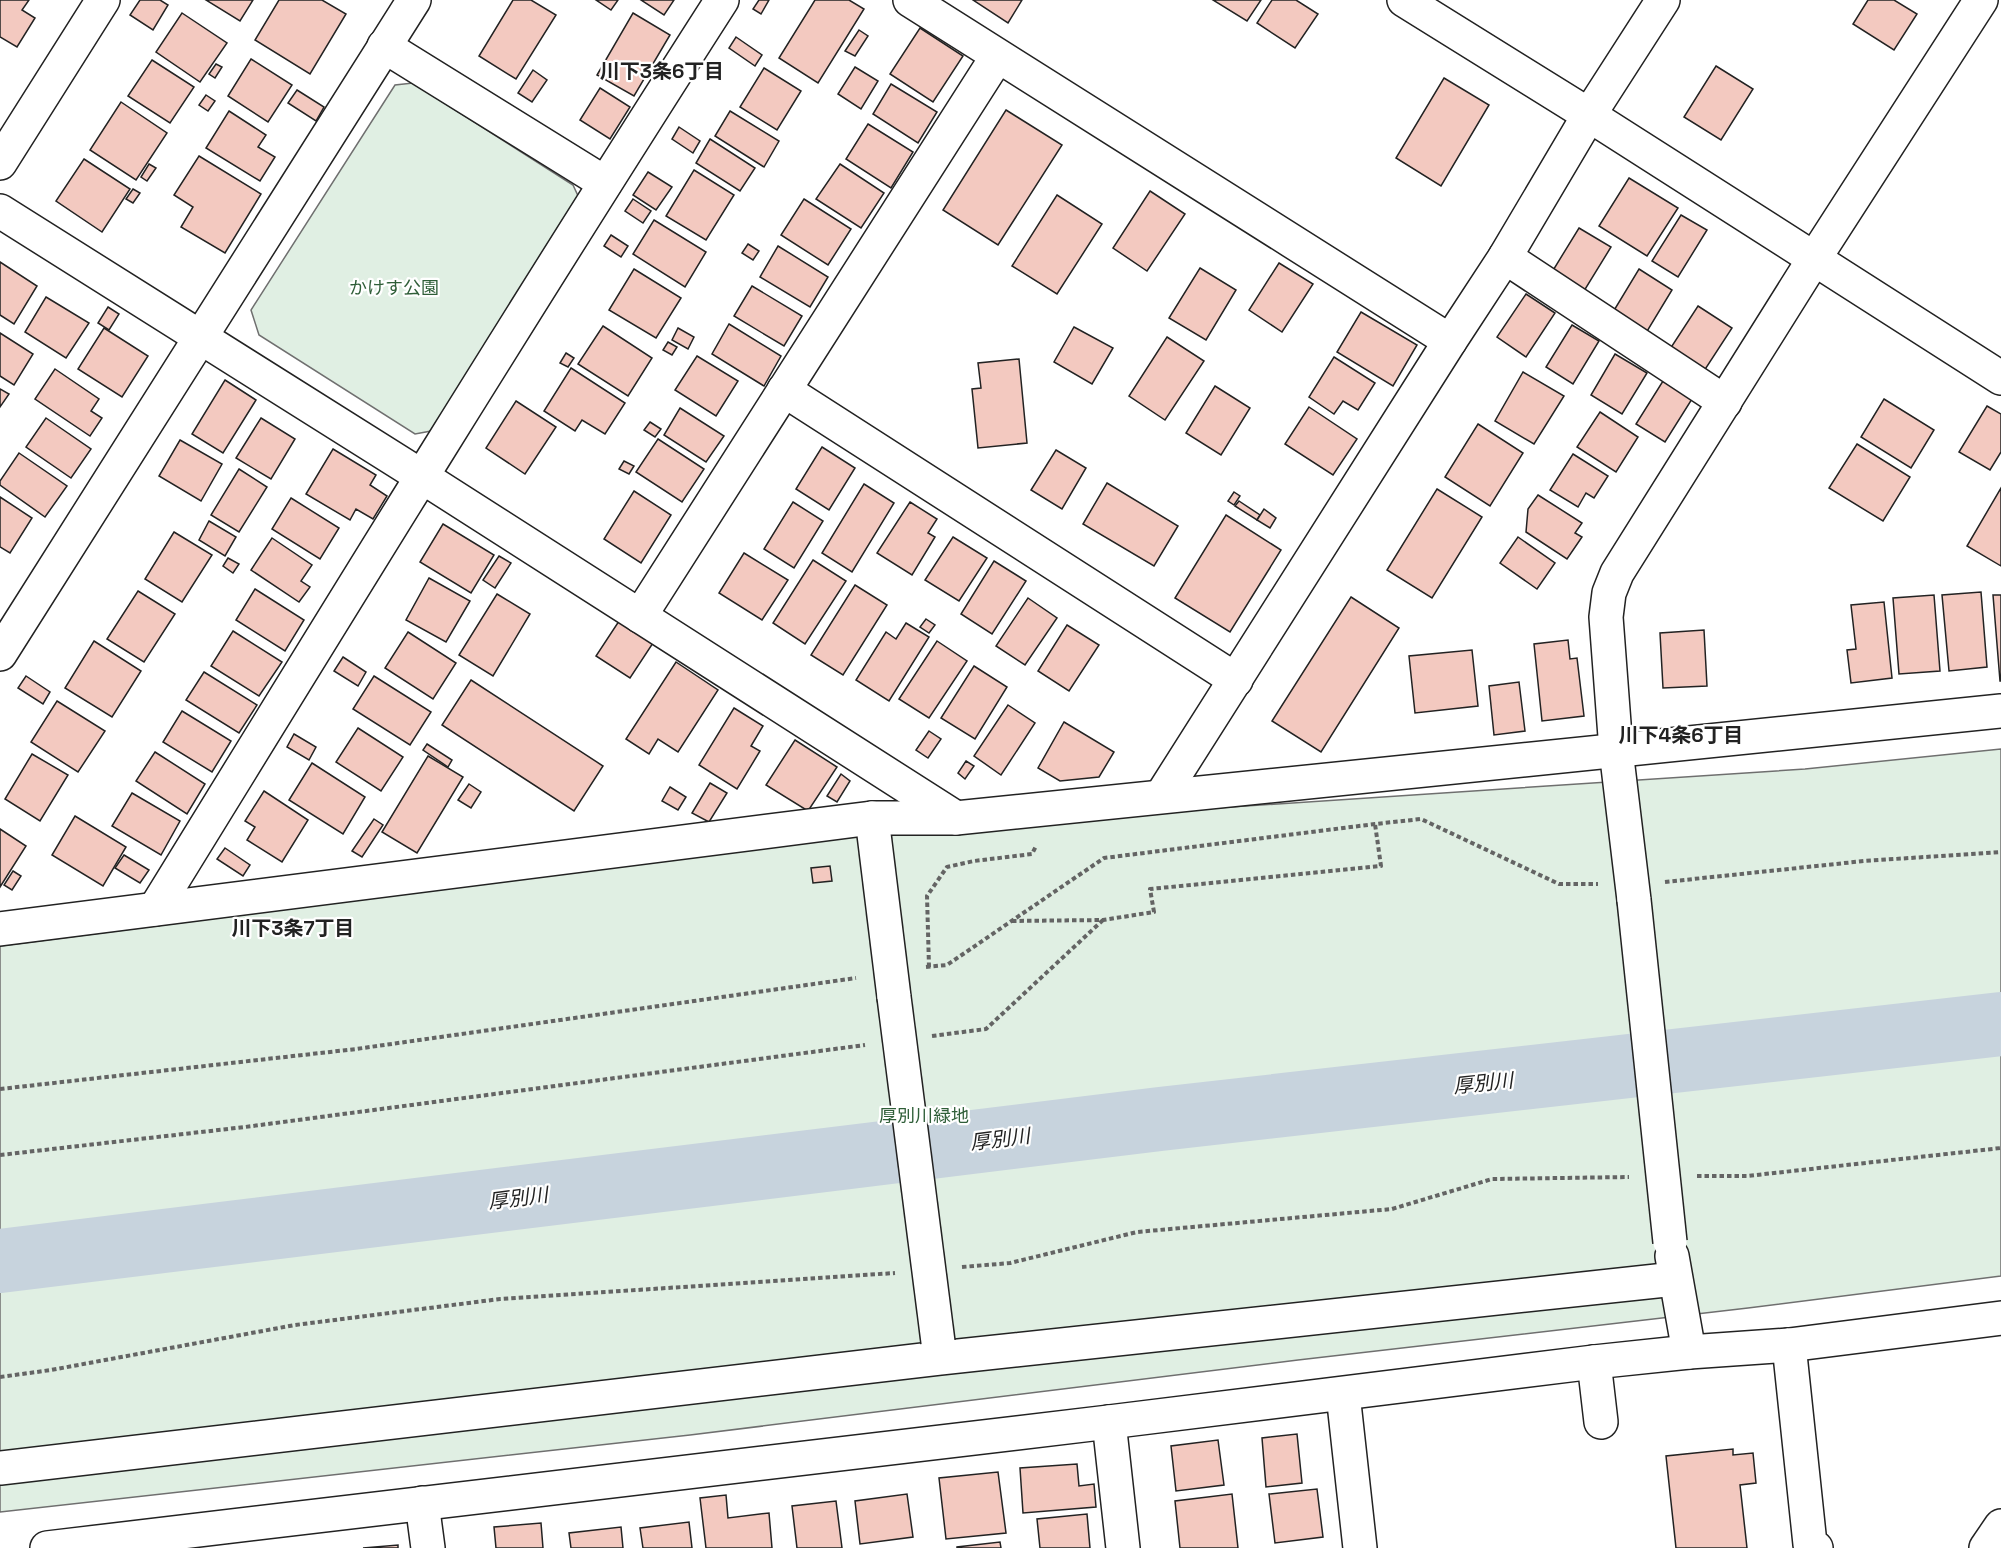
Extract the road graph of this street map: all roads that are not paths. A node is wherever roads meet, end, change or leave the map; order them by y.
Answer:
1 (103, 0) edge
2 (414, 0) edge
3 (722, 0) edge
4 (909, 0) edge
5 (1404, 0) edge
6 (1664, 0) edge
7 (1981, 0) edge
8 (384, 46) junction
9 (997, 57) junction
10 (1589, 115) junction
11 (0, 163) edge
12 (605, 183) junction
13 (0, 212) edge
14 (1506, 257) junction
15 (1814, 260) junction
16 (201, 337) junction
17 (1450, 341) junction
18 (2001, 378) edge
19 (784, 390) junction
20 (1725, 402) junction
21 (421, 476) junction
22 (640, 616) junction
23 (0, 654) edge
24 (1236, 680) junction
25 (2001, 711) edge
26 (1616, 750) junction
27 (1162, 795) junction
28 (872, 818) junction
29 (956, 818) junction
30 (155, 909) junction
31 (0, 929) edge
32 (1675, 1279) junction
33 (2001, 1318) edge
34 (1789, 1345) junction
35 (939, 1350) junction
36 (1689, 1352) junction
37 (1594, 1362) junction
38 (1343, 1394) junction
39 (1110, 1422) junction
40 (1601, 1422) dead end
41 (0, 1468) edge
42 (423, 1503) junction
43 (2001, 1526) edge
44 (47, 1548) edge
45 (428, 1548) edge
46 (1123, 1548) edge
47 (1360, 1548) edge
48 (1816, 1548) edge
49 (1986, 1548) edge

1 - 11 street
2 - 8 street
3 - 12 street
4 - 9 street
5 - 10 street
6 - 10 street
7 - 15 street
8 - 12 street
8 - 16 street
9 - 17 street
9 - 19 street
10 - 14 street
10 - 15 street
12 - 21 street
13 - 16 street
14 - 17 street
14 - 20 street
15 - 18 street
15 - 20 street
16 - 21 street
16 - 23 street
17 - 24 street
19 - 22 street
19 - 24 street
20 - 26 street
21 - 22 street
21 - 30 street
22 - 29 street
24 - 27 street
25 - 26 street
26 - 27 street
26 - 32 street, bridge
27 - 29 street
28 - 29 street
28 - 30 street
28 - 35 street, bridge
30 - 31 street
32 - 35 street
32 - 36 street
33 - 34 street
34 - 36 street
34 - 48 street
35 - 41 street
36 - 37 street
37 - 38 street
37 - 40 street
38 - 39 street
38 - 47 street
39 - 42 street
39 - 46 street
42 - 44 street
42 - 45 street
43 - 49 street

